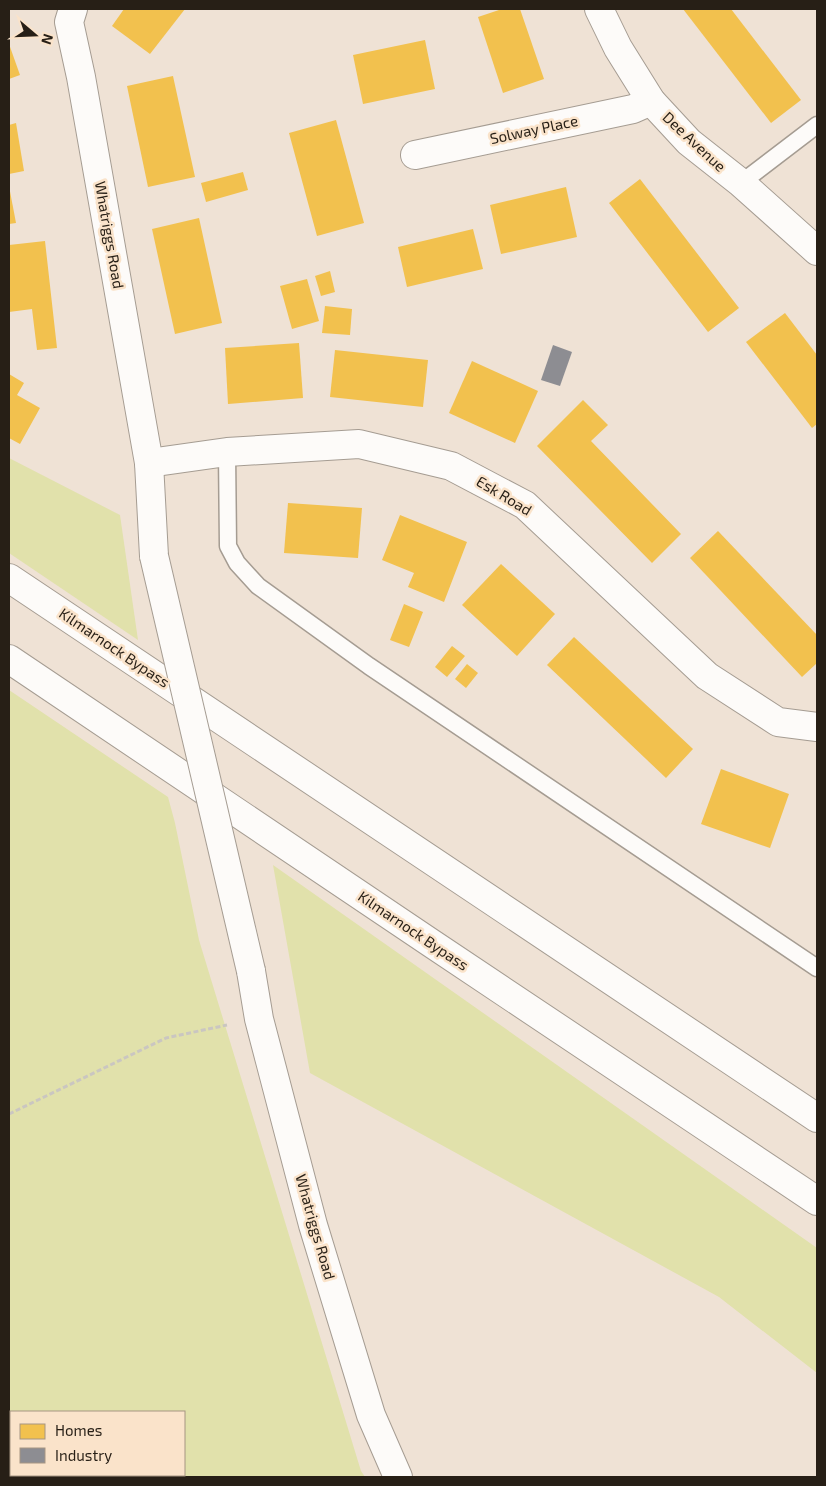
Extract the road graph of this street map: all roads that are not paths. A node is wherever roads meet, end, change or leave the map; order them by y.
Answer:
1 (73, 9) edge
2 (599, 9) edge
3 (651, 101) junction
4 (817, 125) edge
5 (415, 156) dead end
6 (741, 184) junction
7 (817, 251) edge
8 (227, 452) junction
9 (149, 463) junction
10 (9, 578) edge
11 (9, 659) edge
12 (817, 727) edge
13 (817, 968) edge
14 (817, 1118) edge
15 (817, 1201) edge
16 (398, 1477) edge

1 - 9 main road, Whatriggs Road
2 - 3 main road, Dee Avenue
3 - 5 main road, Solway Place
3 - 6 main road, Dee Avenue
4 - 6 lane
6 - 7 main road, Dee Avenue
8 - 9 main road, Esk Road
8 - 12 main road, Esk Road
8 - 13 lane
9 - 16 main road, Whatriggs Road, bridge
10 - 14 main road, Kilmarnock Bypass
11 - 15 main road, Kilmarnock Bypass

